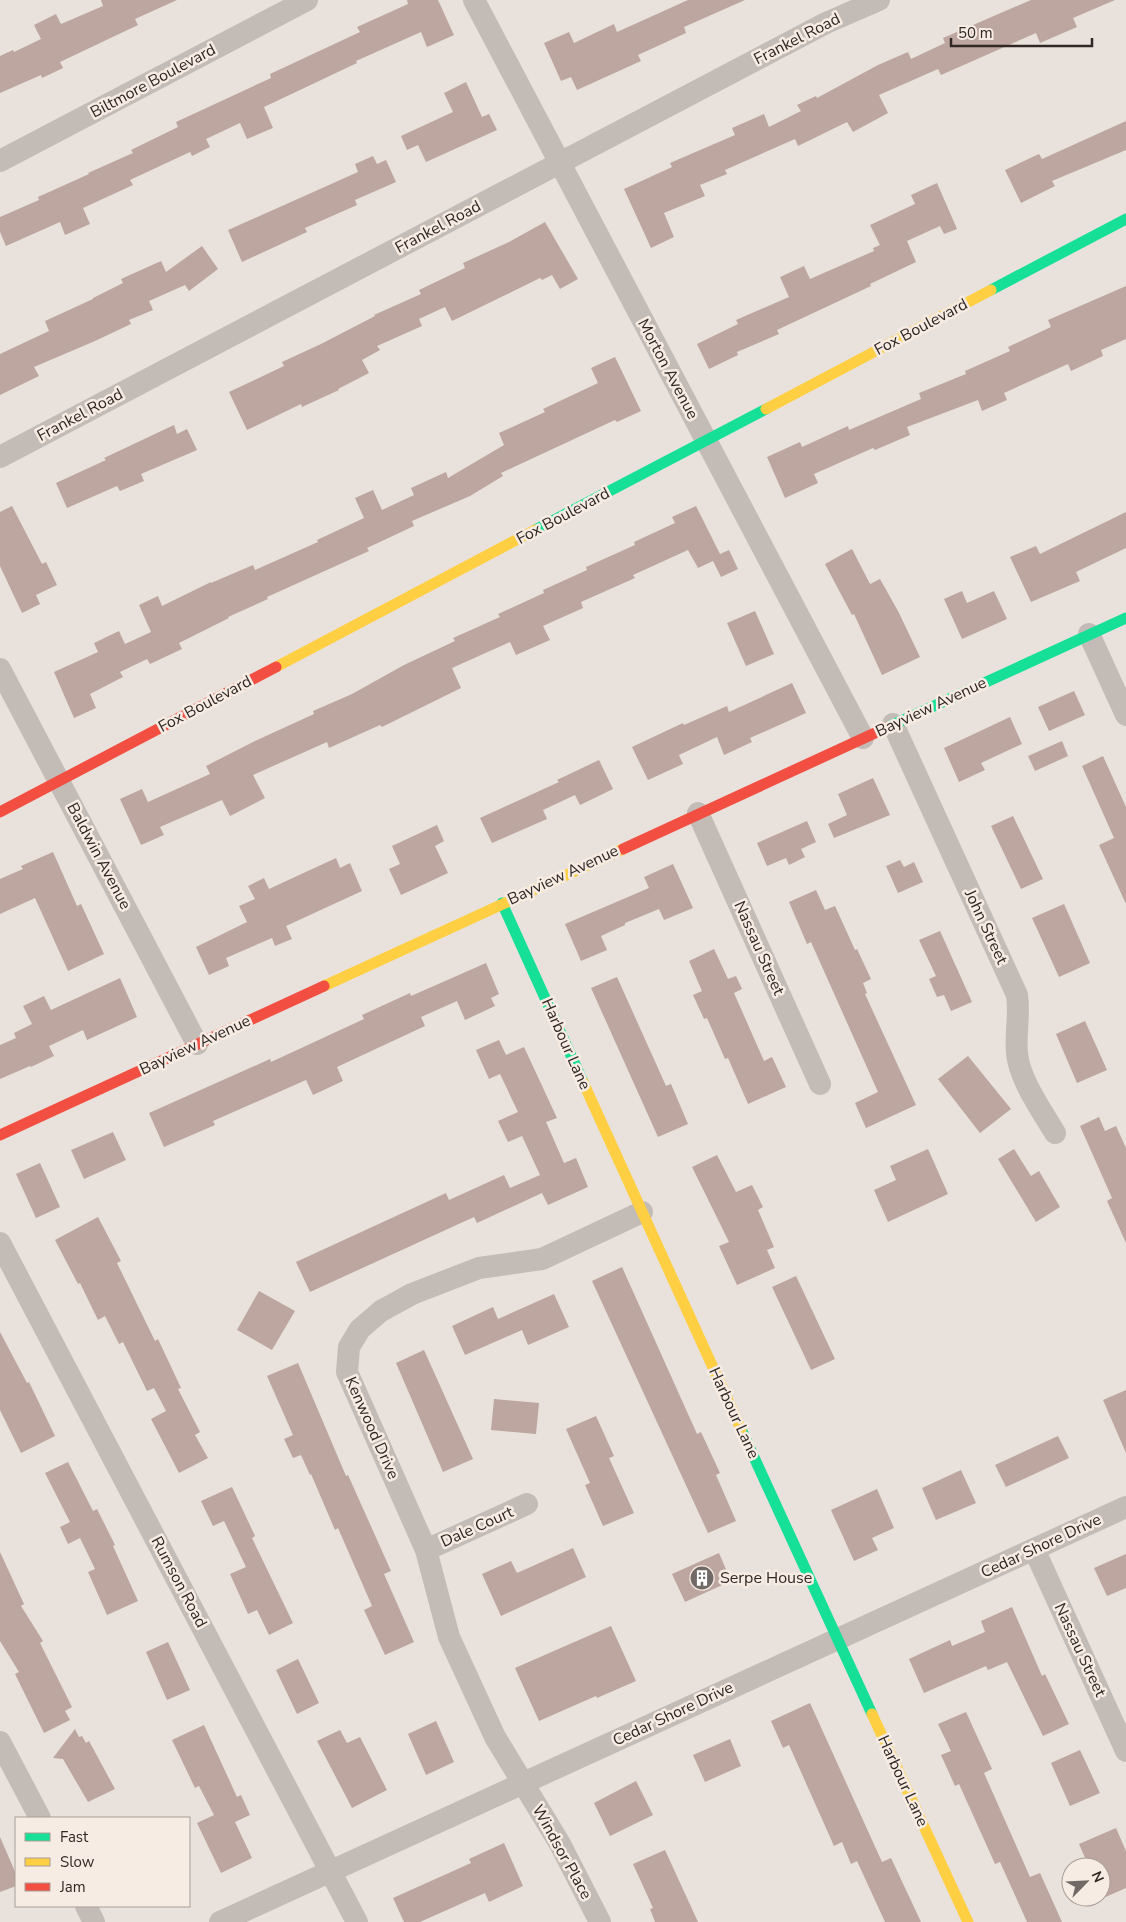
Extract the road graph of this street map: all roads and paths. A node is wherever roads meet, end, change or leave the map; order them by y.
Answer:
1 (307, 0) edge
2 (474, 0) edge
3 (879, 0) edge
4 (0, 161) edge
5 (560, 163) junction
6 (1126, 219) edge
7 (706, 441) junction
8 (0, 458) edge
9 (1126, 618) edge
10 (1090, 634) junction
11 (0, 669) edge
12 (1126, 715) edge
13 (893, 724) junction
14 (863, 738) junction
15 (59, 781) junction
16 (0, 812) edge
17 (698, 813) junction
18 (502, 903) junction
19 (197, 1044) junction
20 (820, 1084) dead end
21 (1055, 1133) dead end
22 (0, 1135) edge
23 (642, 1212) junction
24 (0, 1244) edge
25 (528, 1504) dead end
26 (1126, 1507) edge
27 (1034, 1549) junction
28 (426, 1550) junction
29 (837, 1639) junction
30 (0, 1742) edge
31 (1126, 1751) edge
32 (523, 1783) junction
33 (39, 1817) edge
34 (330, 1872) junction
35 (86, 1907) edge
36 (94, 1922) edge
37 (220, 1922) edge
38 (357, 1922) edge
39 (600, 1922) edge
40 (968, 1922) edge

1 - 4 street, Biltmore Boulevard
2 - 5 street, Morton Avenue
3 - 5 street, Frankel Road
5 - 7 street, Morton Avenue
5 - 8 street, Frankel Road
6 - 7 street, Fox Boulevard
7 - 14 street, Morton Avenue
7 - 15 street, Fox Boulevard
9 - 10 street, Bayview Avenue
10 - 12 street
10 - 13 street, Bayview Avenue
11 - 15 street, Baldwin Avenue
13 - 14 street, Bayview Avenue
13 - 21 street, John Street
14 - 17 street, Bayview Avenue
15 - 16 street, Fox Boulevard
15 - 19 street, Baldwin Avenue
17 - 18 street, Bayview Avenue
17 - 20 street, Nassau Street
18 - 19 street, Bayview Avenue
18 - 23 street, Harbour Lane
19 - 22 street, Bayview Avenue
23 - 28 street, Kenwood Drive
23 - 29 street, Harbour Lane
24 - 34 street, Rumson Road
25 - 28 street, Dale Court
26 - 27 street, Cedar Shore Drive
27 - 29 street, Cedar Shore Drive
27 - 31 street, Nassau Street
28 - 32 street, Kenwood Drive
29 - 32 street, Cedar Shore Drive
29 - 40 street, Harbour Lane
30 - 33 street
32 - 34 street, Cedar Shore Drive
32 - 39 street, Windsor Place
34 - 37 street, Cedar Shore Drive
34 - 38 street, Rumson Road
35 - 36 street

